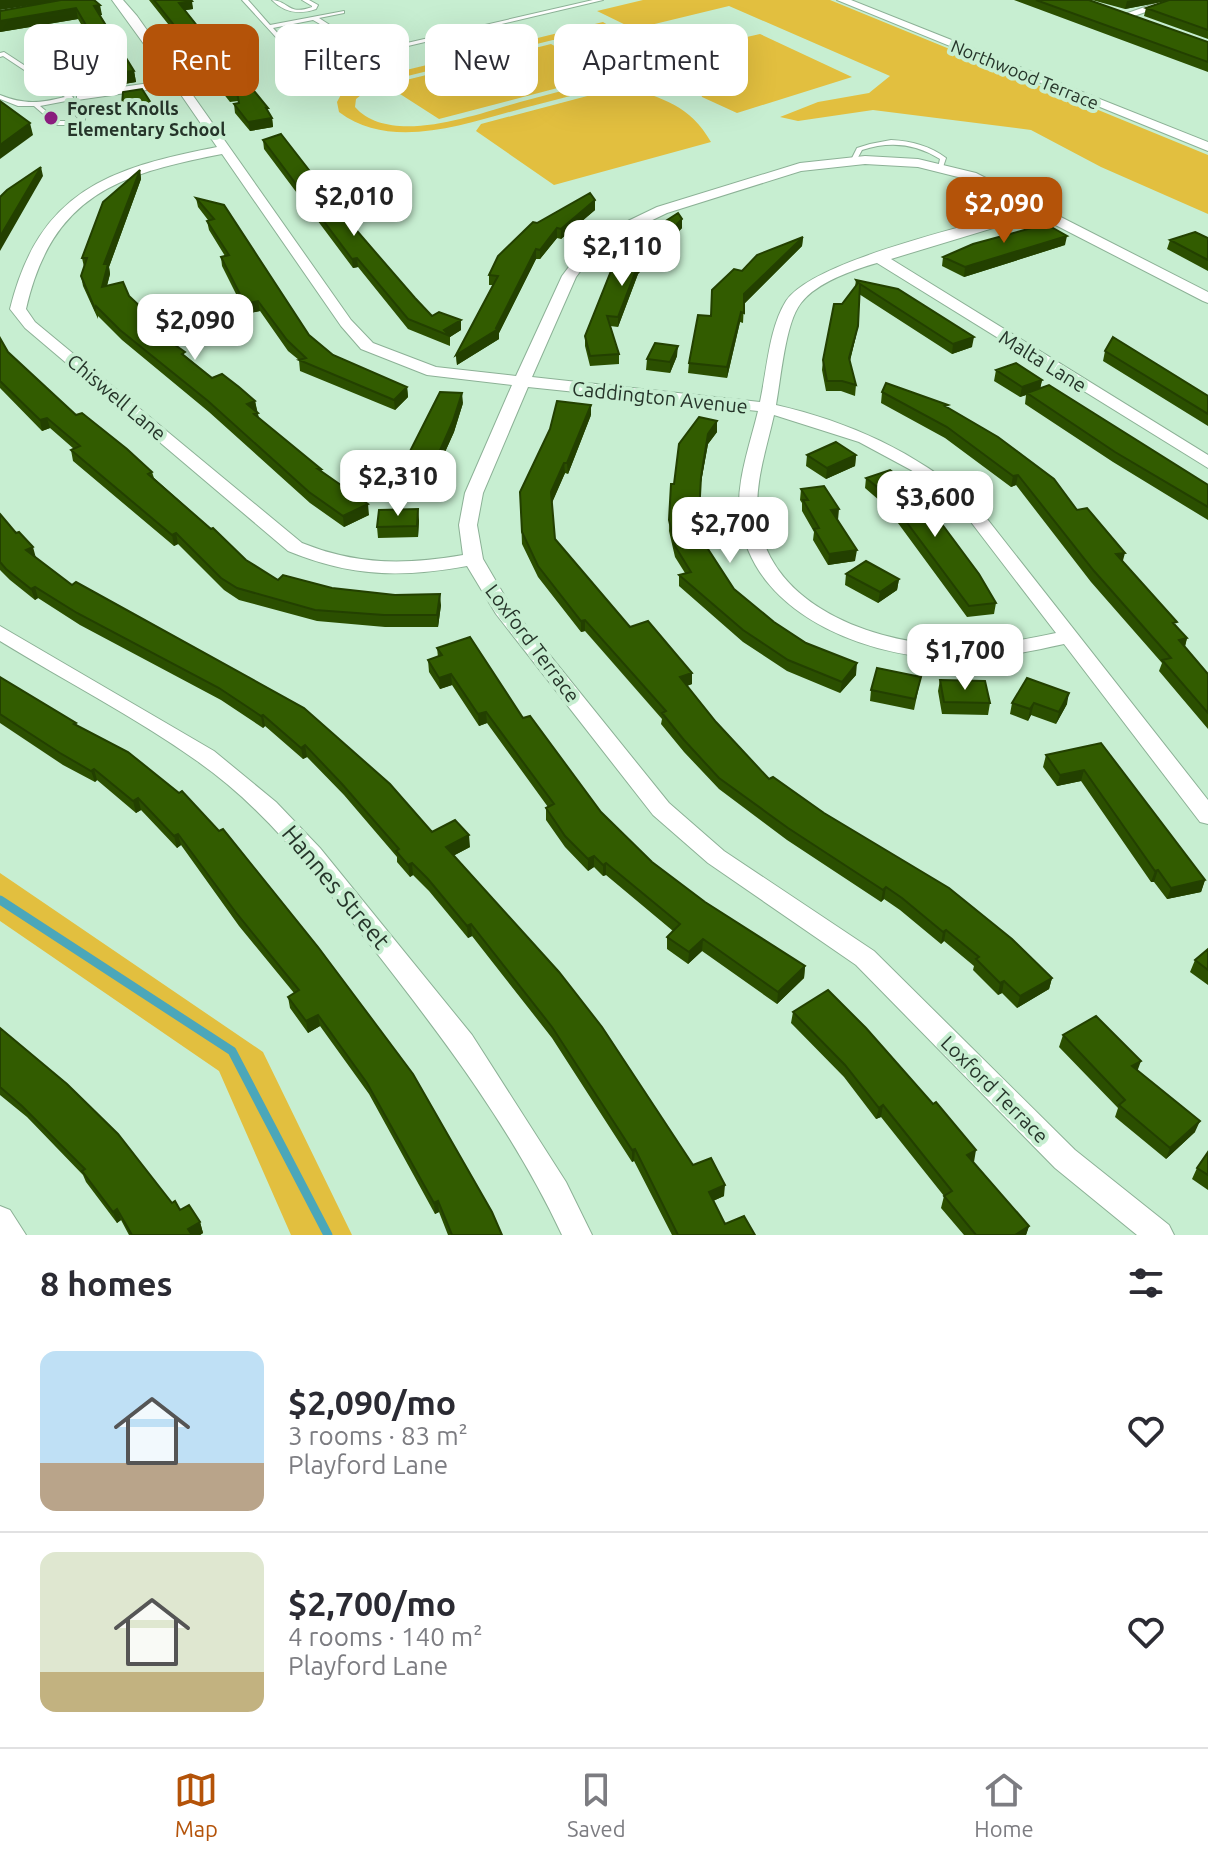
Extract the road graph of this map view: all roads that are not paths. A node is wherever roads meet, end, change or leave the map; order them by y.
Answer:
1 (117, 0) edge
2 (245, 0) edge
3 (275, 0) edge
4 (305, 0) edge
5 (600, 0) edge
6 (842, 0) edge
7 (1176, 0) edge
8 (1109, 11) edge
9 (342, 12) dead end
10 (1124, 16) junction
11 (314, 18) junction
12 (1138, 21) edge
13 (324, 24) edge
14 (269, 27) junction
15 (275, 33) edge
16 (143, 36) edge
17 (409, 46) edge
18 (0, 55) edge
19 (143, 87) edge
20 (187, 96) edge
21 (0, 97) edge
22 (76, 98) junction
23 (37, 106) junction
24 (1208, 147) edge
25 (224, 150) junction
26 (1041, 209) junction
27 (879, 258) junction
28 (1208, 298) edge
29 (18, 309) junction
30 (0, 314) edge
31 (521, 383) junction
32 (767, 408) junction
33 (1208, 463) edge
34 (473, 559) junction
35 (0, 632) edge
36 (1068, 637) junction
37 (1208, 816) edge
38 (0, 1219) edge
39 (11, 1235) edge
40 (577, 1235) edge
41 (1159, 1235) edge

1 - 16 street, Caddington Avenue
2 - 14 lane
3 - 4 lane
5 - 17 lane
6 - 24 street, Northwood Terrace
7 - 10 street
8 - 10 street
9 - 11 lane
10 - 12 street
11 - 13 lane
11 - 14 lane
14 - 15 lane
18 - 22 lane
19 - 22 street
20 - 25 street, Caddington Avenue
21 - 23 lane
22 - 23 lane
22 - 23 lane
25 - 29 street
25 - 31 street, Caddington Avenue
26 - 27 street
26 - 28 street, Loxford Terrace
26 - 31 street, Loxford Terrace
27 - 32 street
27 - 33 street, Malta Lane
29 - 30 street
29 - 34 street, Chiswell Lane
31 - 32 street, Caddington Avenue
31 - 34 street, Loxford Terrace
32 - 36 street, Caddington Avenue
32 - 36 street
34 - 41 street, Loxford Terrace
35 - 40 street, Hannes Street
36 - 37 street, Caddington Avenue
38 - 39 street

